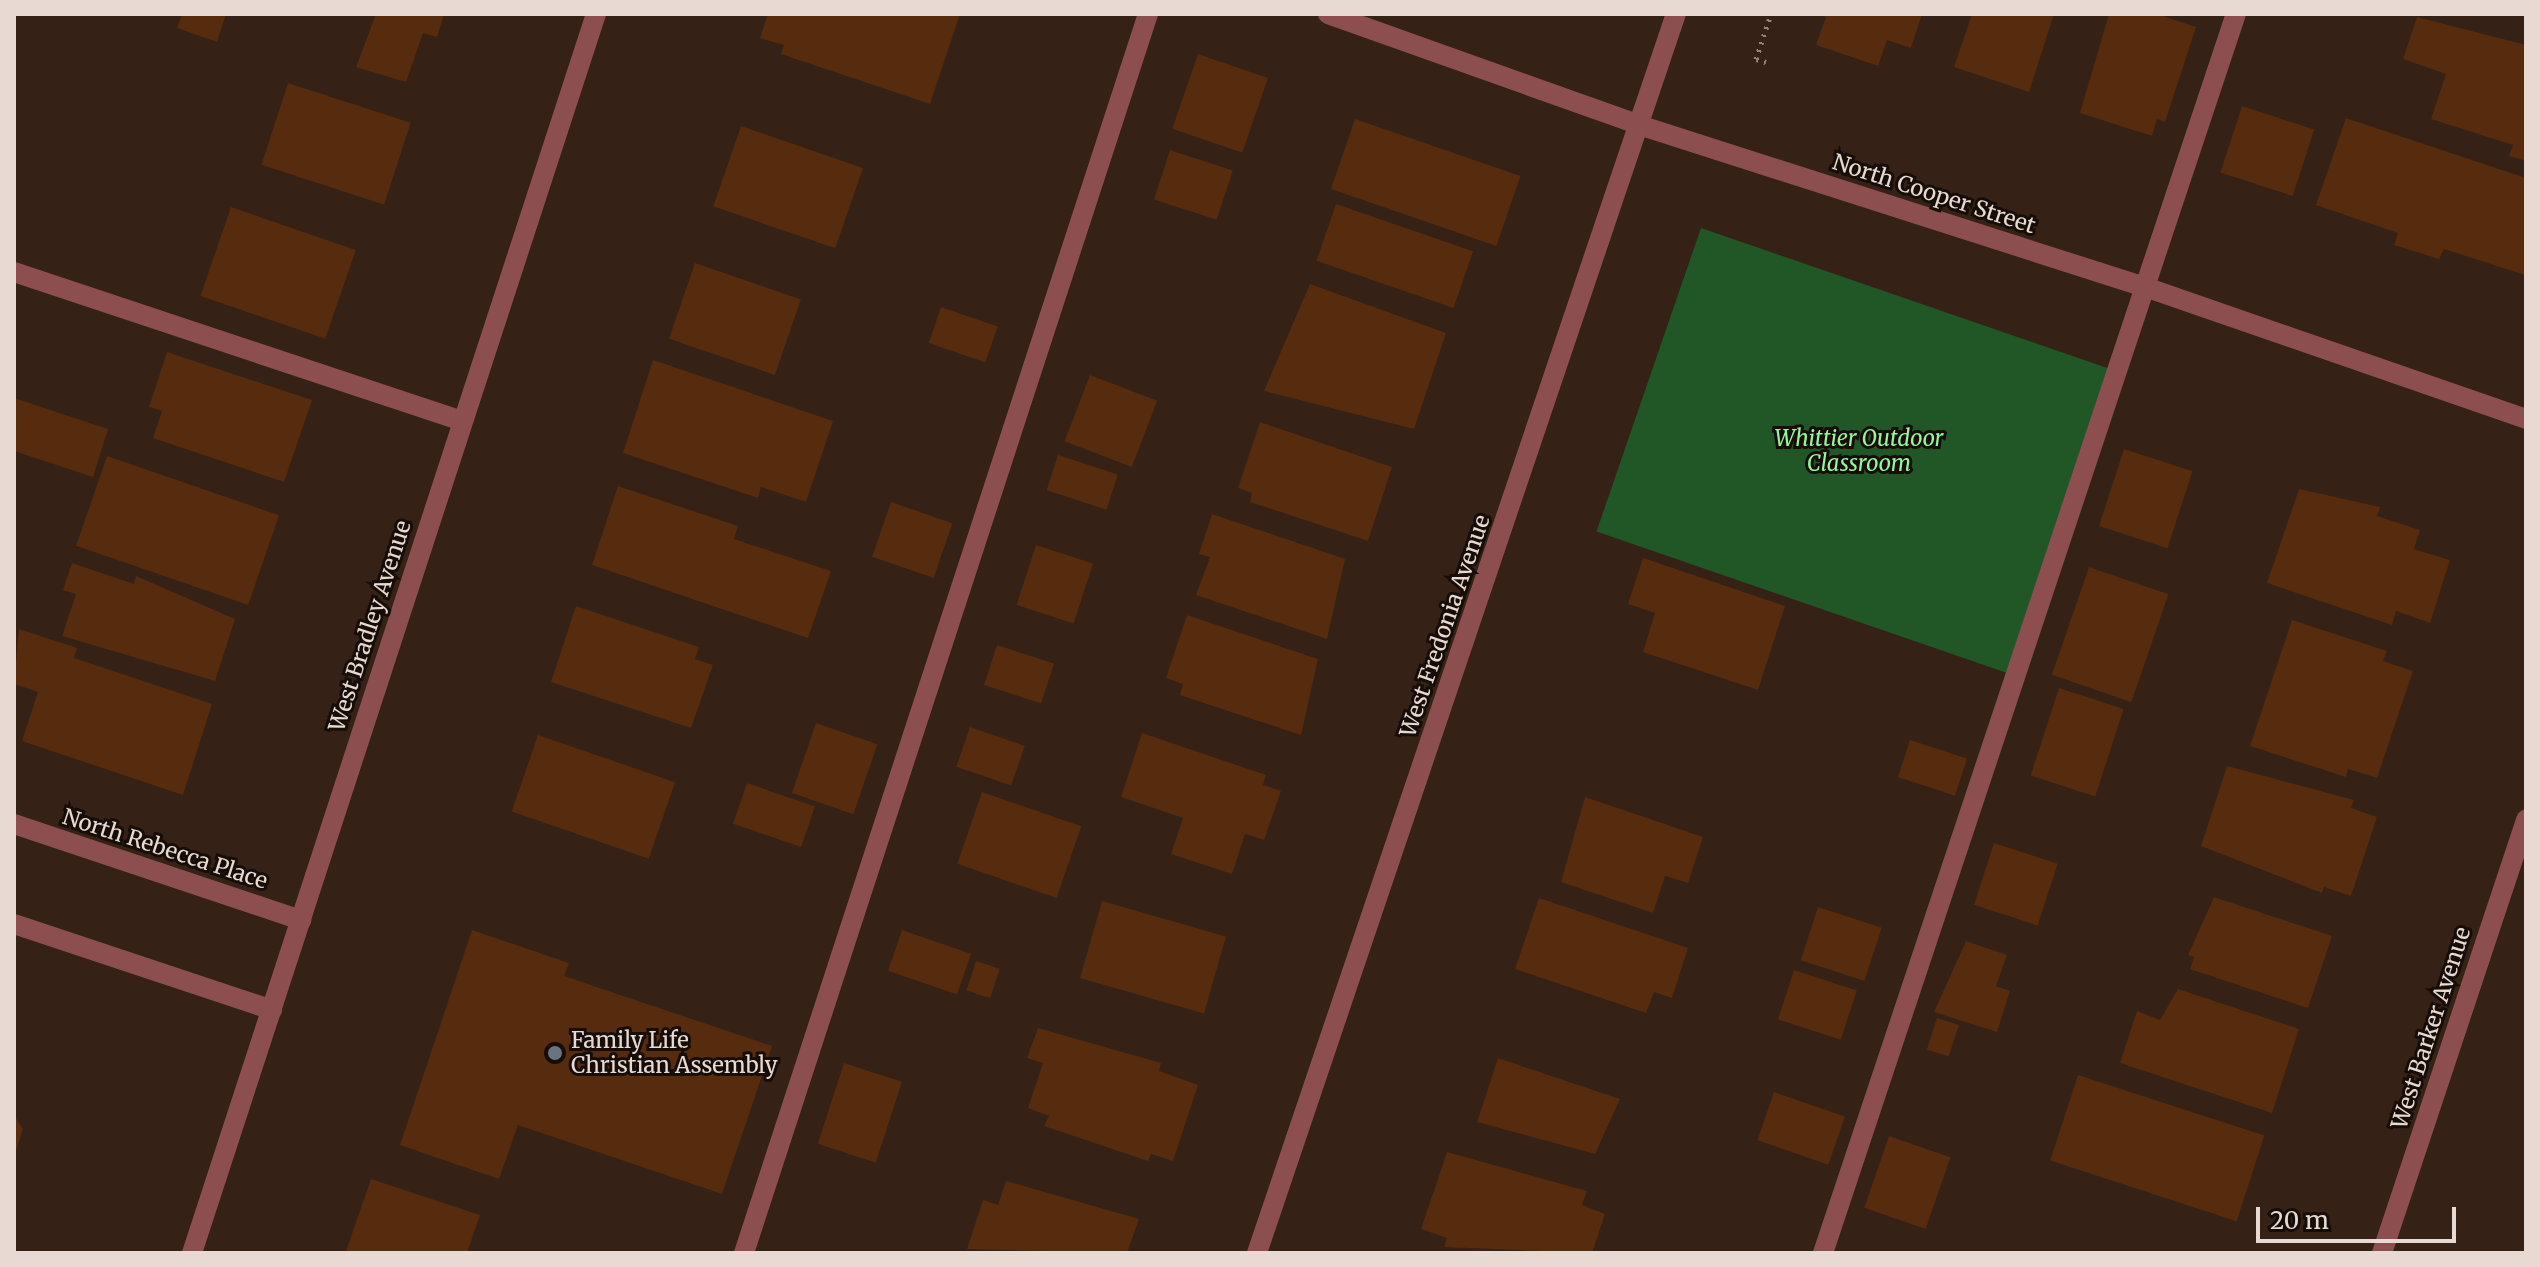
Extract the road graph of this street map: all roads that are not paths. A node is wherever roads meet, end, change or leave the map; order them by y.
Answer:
1 (596, 14) edge
2 (1148, 14) edge
3 (1328, 14) edge
4 (1676, 14) edge
5 (2236, 14) edge
6 (1639, 125) junction
7 (14, 272) edge
8 (2148, 288) junction
9 (2526, 419) edge
10 (460, 420) junction
11 (2526, 819) edge
12 (14, 824) edge
13 (301, 920) junction
14 (14, 924) edge
15 (272, 1010) junction
16 (192, 1253) edge
17 (744, 1253) edge
18 (1257, 1253) edge
19 (1823, 1253) edge
20 (2382, 1253) edge

1 - 10 street, West Bradley Avenue
2 - 17 street
3 - 6 street, North Cooper Street
4 - 6 street, West Fredonia Avenue
5 - 8 street
6 - 8 street, North Cooper Street
6 - 18 street, West Fredonia Avenue
7 - 10 street
8 - 9 street, North Cooper Street
8 - 19 street
10 - 13 street, West Bradley Avenue
11 - 20 street, West Barker Avenue
12 - 13 street, North Rebecca Place
13 - 15 street, West Bradley Avenue
14 - 15 street
15 - 16 street, West Bradley Avenue

